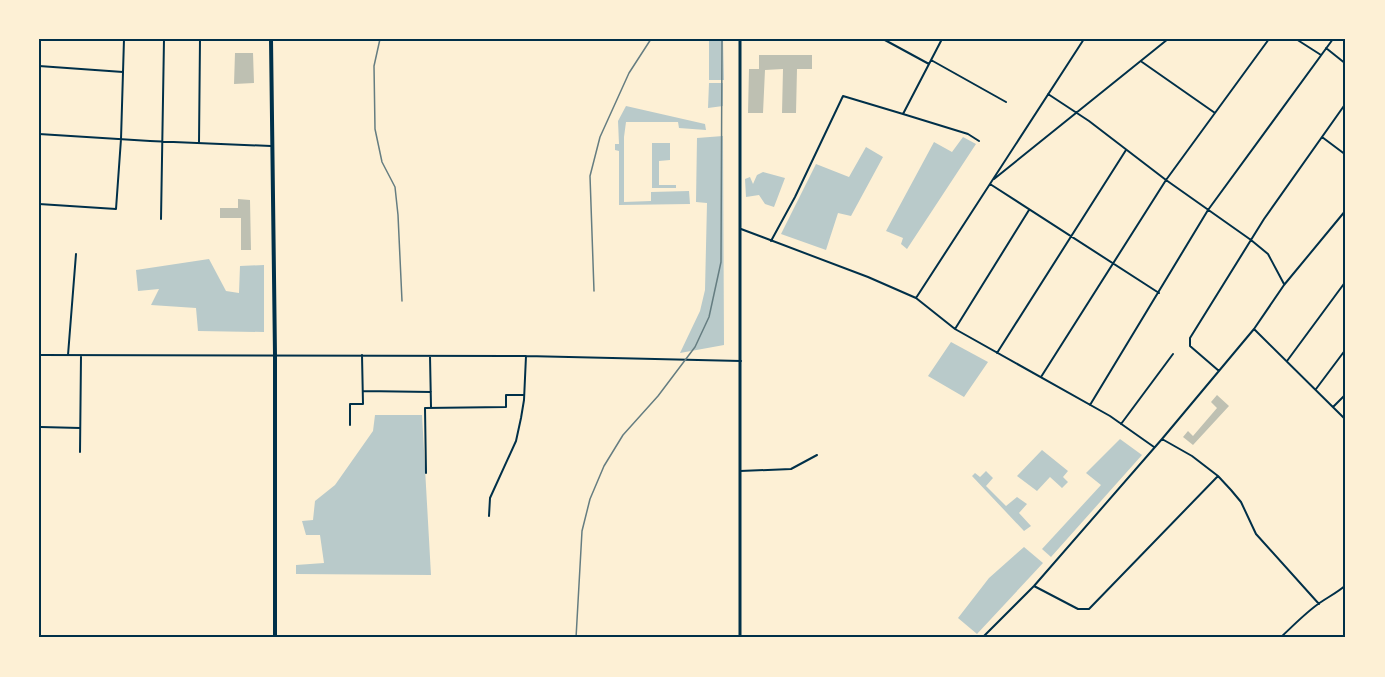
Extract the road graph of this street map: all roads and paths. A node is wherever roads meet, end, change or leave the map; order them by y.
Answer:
1 (124, 39) edge
2 (164, 39) edge
3 (200, 39) edge
4 (271, 39) edge
5 (740, 39) edge
6 (883, 39) edge
7 (942, 39) edge
8 (1084, 39) edge
9 (1168, 39) edge
10 (1269, 39) edge
11 (1296, 39) edge
12 (1333, 39) edge
13 (1326, 48) junction
14 (1321, 55) junction
15 (931, 60) junction
16 (1142, 62) junction
17 (929, 64) junction
18 (1346, 64) edge
19 (39, 66) edge
20 (123, 72) junction
21 (1048, 94) junction
22 (1006, 102) dead end
23 (1346, 102) edge
24 (1078, 113) junction
25 (1215, 113) junction
26 (903, 114) junction
27 (39, 134) edge
28 (1322, 136) junction
29 (121, 139) junction
30 (979, 141) dead end
31 (161, 142) junction
32 (199, 143) junction
33 (271, 146) junction
34 (1126, 149) junction
35 (1346, 155) edge
36 (1166, 180) junction
37 (991, 182) junction
38 (39, 204) edge
39 (1029, 210) junction
40 (1208, 210) junction
41 (1346, 210) edge
42 (160, 219) dead end
43 (741, 229) junction
44 (1071, 237) junction
45 (771, 240) junction
46 (1251, 240) junction
47 (76, 254) dead end
48 (1113, 264) junction
49 (1346, 281) edge
50 (1284, 285) junction
51 (1159, 293) junction
52 (916, 298) junction
53 (955, 329) junction
54 (1254, 329) junction
55 (1346, 349) edge
56 (997, 353) junction
57 (1173, 354) dead end
58 (39, 355) edge
59 (68, 355) junction
60 (275, 355) junction
61 (81, 356) junction
62 (362, 356) junction
63 (430, 356) junction
64 (526, 356) junction
65 (741, 361) junction
66 (1287, 361) junction
67 (1219, 372) junction
68 (1041, 377) junction
69 (1316, 389) junction
70 (363, 391) junction
71 (431, 392) junction
72 (1346, 394) edge
73 (524, 395) junction
74 (1090, 405) junction
75 (1333, 407) junction
76 (431, 408) junction
77 (1346, 420) edge
78 (1121, 424) junction
79 (350, 425) dead end
80 (41, 427) dead end
81 (80, 428) junction
82 (1162, 439) junction
83 (1154, 447) junction
84 (80, 452) dead end
85 (817, 455) dead end
86 (740, 471) junction
87 (426, 473) dead end
88 (1218, 476) junction
89 (489, 516) dead end
90 (1346, 585) edge
91 (1034, 586) junction
92 (1319, 604) junction
93 (275, 638) edge
94 (740, 638) edge
95 (984, 638) edge
96 (1280, 638) edge

1 - 20 street
2 - 31 street
3 - 32 street
4 - 33 main road
5 - 43 main road
6 - 17 street
7 - 15 street
8 - 21 street
9 - 16 street
10 - 25 street
11 - 14 street
12 - 13 street
13 - 14 street
13 - 18 street
14 - 40 street
15 - 17 street
15 - 22 street
16 - 24 street
16 - 25 street
17 - 26 street
19 - 20 street
20 - 29 street
21 - 24 street
21 - 37 street
23 - 28 street
24 - 34 street
24 - 37 street
25 - 36 street
26 - 30 street
26 - 45 street
27 - 29 street
28 - 35 street
28 - 46 street
29 - 31 street
29 - 38 street
31 - 32 street
31 - 42 street
32 - 33 street
33 - 60 main road
34 - 36 street
34 - 44 street
36 - 40 street
36 - 48 street
37 - 39 street
37 - 52 street
39 - 44 street
39 - 53 street
40 - 46 street
40 - 51 street
41 - 50 street
43 - 45 street
43 - 65 main road
44 - 48 street
44 - 56 street
45 - 52 street
46 - 50 street
46 - 67 street
47 - 59 street
48 - 51 street
48 - 68 street
49 - 66 street
50 - 54 street
51 - 74 street
52 - 53 street
53 - 56 street
54 - 66 street
54 - 67 street
55 - 69 street
56 - 68 street
57 - 78 street
58 - 59 street
59 - 61 street
60 - 61 street
60 - 62 street
60 - 93 main road
61 - 81 street
62 - 63 street
62 - 70 street
63 - 64 street
63 - 71 street
64 - 65 street
64 - 73 street
65 - 86 main road
66 - 69 street
67 - 82 street
68 - 74 street
69 - 75 street
70 - 71 street
70 - 79 street
71 - 76 street
72 - 75 street
73 - 76 street
73 - 89 street
74 - 78 street
75 - 77 street
76 - 87 street
78 - 83 street
80 - 81 street
81 - 84 street
82 - 83 street
82 - 88 street
83 - 91 street
85 - 86 street
86 - 94 main road
88 - 91 street
88 - 92 street
90 - 92 street
91 - 95 street
92 - 96 street

